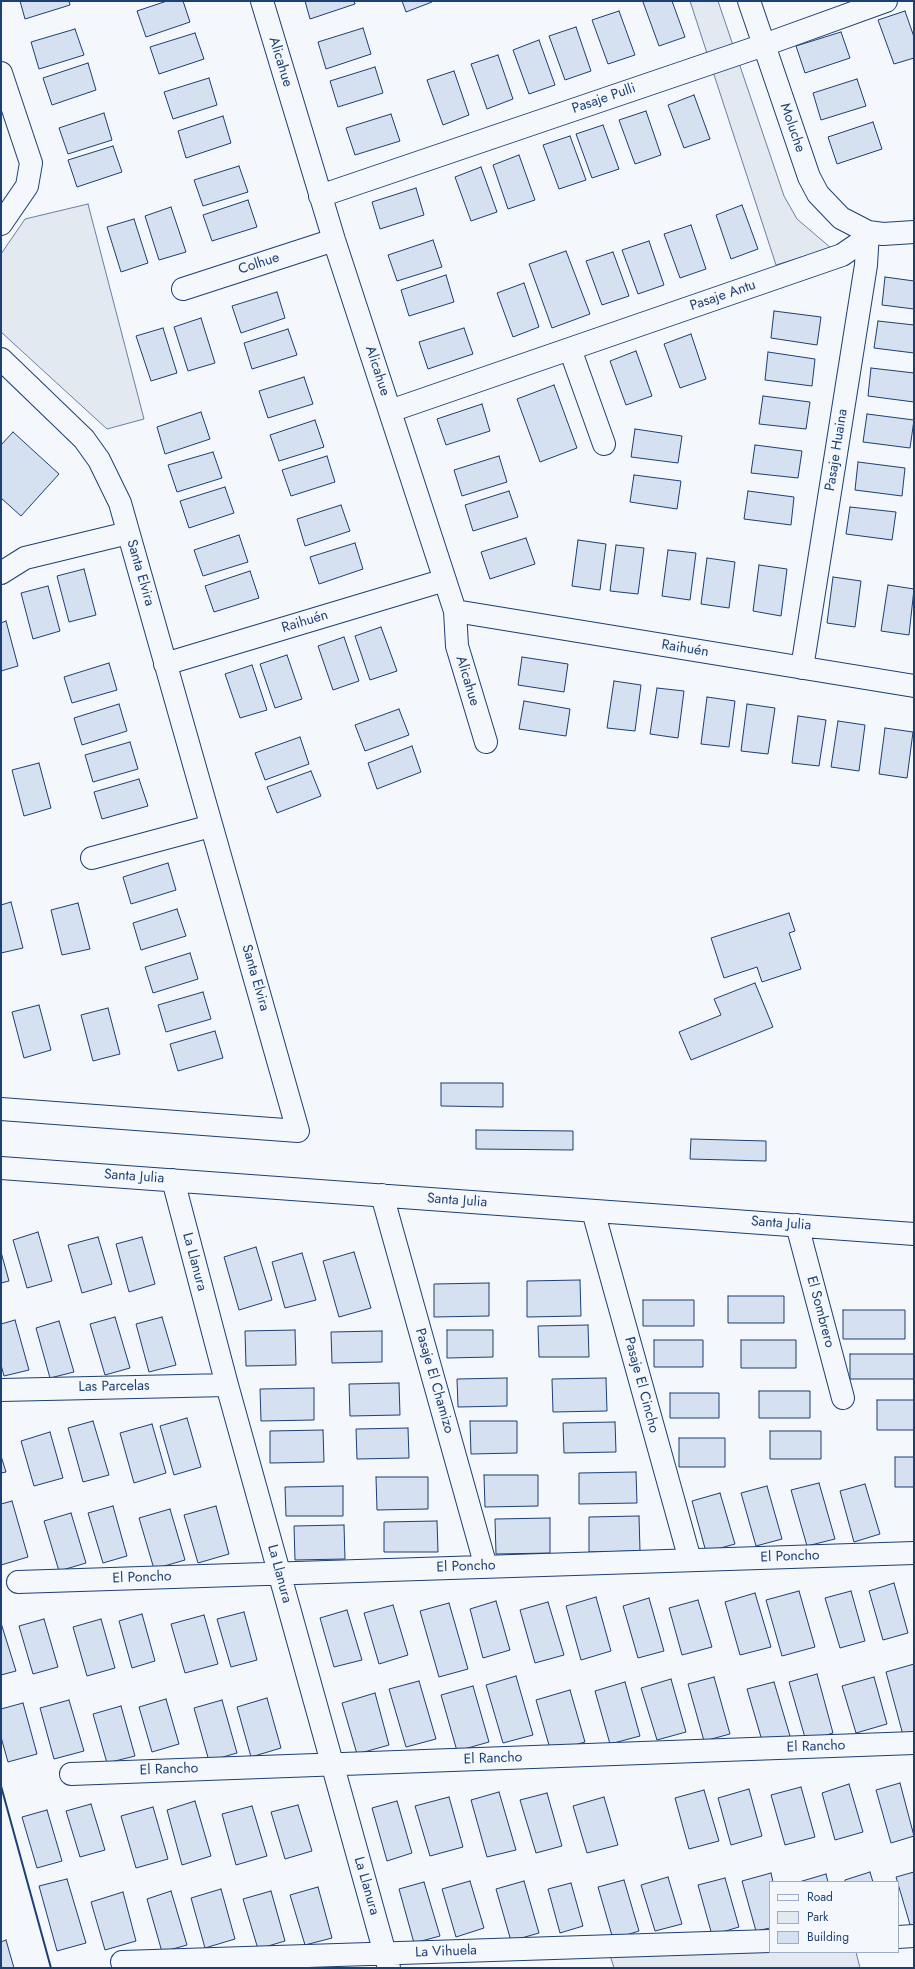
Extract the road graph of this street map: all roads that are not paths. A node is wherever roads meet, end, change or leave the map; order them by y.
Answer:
1 (262, 1) edge
2 (748, 1) edge
3 (886, 1) edge
4 (764, 45) junction
5 (1, 73) edge
6 (320, 196) junction
7 (1, 224) edge
8 (868, 232) junction
9 (914, 232) edge
10 (334, 240) junction
11 (183, 289) dead end
12 (570, 349) junction
13 (1, 359) edge
14 (390, 412) junction
15 (604, 444) dead end
16 (128, 533) junction
17 (1, 573) edge
18 (445, 580) junction
19 (455, 611) junction
20 (165, 664) junction
21 (802, 668) junction
22 (914, 686) edge
23 (486, 742) dead end
24 (211, 826) junction
25 (92, 858) dead end
26 (1, 1109) edge
27 (1, 1168) edge
28 (173, 1180) junction
29 (382, 1195) junction
30 (593, 1211) junction
31 (797, 1225) junction
32 (914, 1234) edge
33 (227, 1385) junction
34 (1, 1390) edge
35 (842, 1398) dead end
36 (914, 1552) edge
37 (690, 1560) junction
38 (486, 1566) junction
39 (279, 1573) junction
40 (18, 1582) dead end
41 (914, 1743) edge
42 (332, 1764) junction
43 (71, 1774) dead end
44 (914, 1936) edge
45 (899, 1937) edge
46 (769, 1941) edge
47 (387, 1961) edge
48 (122, 1962) dead end

1 - 6 street, Alicahue
2 - 4 street, Moluche
3 - 4 street, Pasaje Pulli
4 - 6 street, Pasaje Pulli
4 - 8 street, Moluche
5 - 7 street
6 - 10 street, Alicahue
8 - 9 street
8 - 12 street, Pasaje Antu
8 - 21 street, Pasaje Huaina
10 - 11 street, Colhue
10 - 14 street, Alicahue
12 - 14 street, Pasaje Antu
12 - 15 street
13 - 16 street, Santa Elvira
14 - 18 street, Alicahue
16 - 17 street
16 - 20 street, Santa Elvira
18 - 19 street, Alicahue
18 - 20 street, Raihuén
19 - 21 street, Raihuén
19 - 23 street, Alicahue
20 - 24 street, Santa Elvira
21 - 22 street, Raihuén
24 - 25 street
24 - 26 street, Santa Elvira
27 - 28 street, Santa Julia
28 - 29 street, Santa Julia
28 - 33 street, La Llanura
29 - 30 street, Santa Julia
29 - 38 street, Pasaje El Chamizo
30 - 31 street, Santa Julia
30 - 37 street, Pasaje El Cincho
31 - 32 street, Santa Julia
31 - 35 street, El Sombrero
33 - 34 street, Las Parcelas
33 - 39 street, La Llanura
36 - 37 street, El Poncho
37 - 38 street, El Poncho
38 - 39 street, El Poncho
39 - 40 street, El Poncho
39 - 42 street, La Llanura
41 - 42 street, El Rancho
42 - 43 street, El Rancho
42 - 47 street, La Llanura
44 - 45 street
46 - 47 street, La Vihuela
47 - 48 street, La Vihuela

